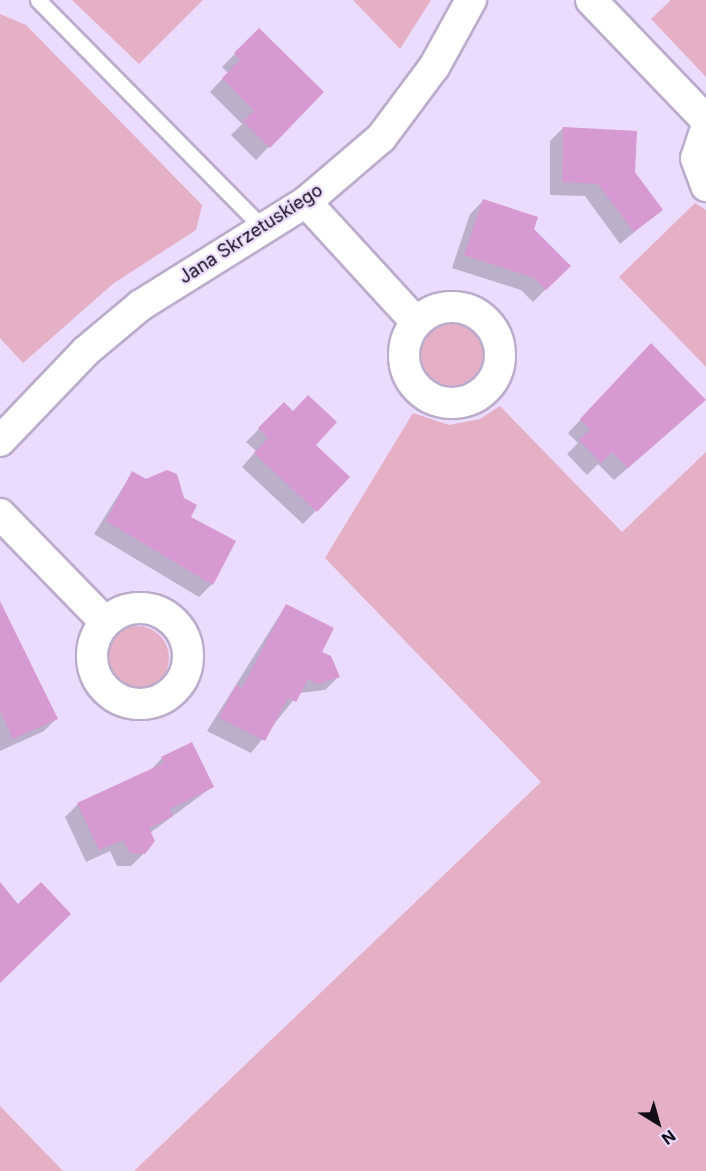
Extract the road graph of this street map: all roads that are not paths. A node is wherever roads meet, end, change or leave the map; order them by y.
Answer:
1 (38, 0) edge
2 (471, 0) edge
3 (591, 0) edge
4 (706, 120) edge
5 (706, 128) edge
6 (706, 186) edge
7 (306, 202) junction
8 (264, 229) junction
9 (416, 322) dead end
10 (0, 441) edge
11 (0, 513) edge
12 (105, 622) dead end

1 - 8 lane
2 - 7 street, Jana Skrzetuskiego
3 - 4 street
5 - 6 street
7 - 8 street, Jana Skrzetuskiego
7 - 9 street
8 - 10 street, Jana Skrzetuskiego
11 - 12 street

